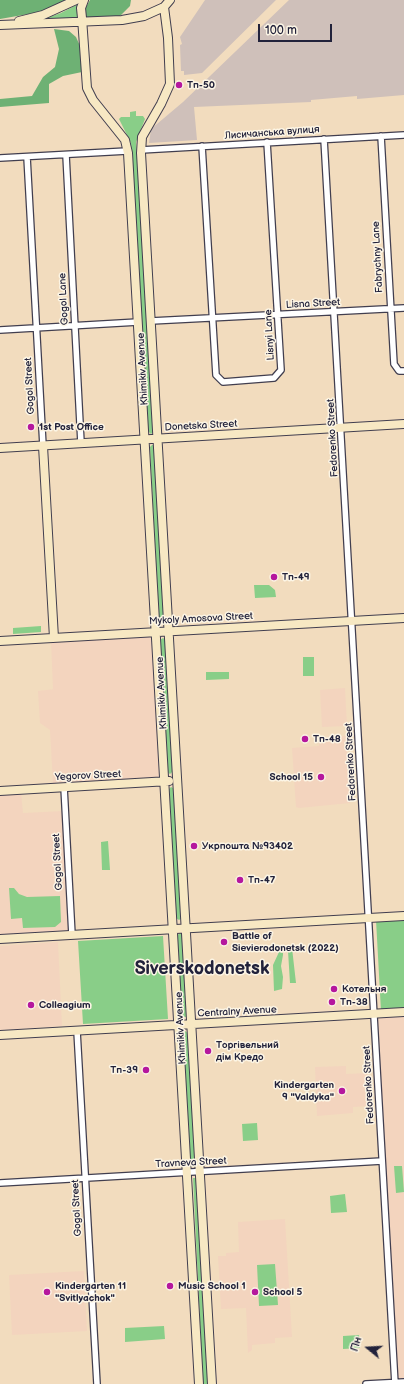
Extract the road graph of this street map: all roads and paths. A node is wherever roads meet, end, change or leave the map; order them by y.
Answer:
1 (76, 0) edge
2 (84, 0) edge
3 (170, 0) edge
4 (164, 7) junction
5 (82, 22) junction
6 (1, 25) edge
7 (404, 135) edge
8 (381, 136) junction
9 (324, 139) junction
10 (267, 142) junction
11 (202, 146) junction
12 (141, 150) junction
13 (127, 151) junction
14 (66, 155) junction
15 (27, 157) junction
16 (0, 158) edge
17 (404, 308) edge
18 (390, 309) junction
19 (334, 312) junction
20 (277, 315) junction
21 (212, 318) junction
22 (151, 321) junction
23 (138, 322) junction
24 (75, 326) junction
25 (37, 328) junction
26 (0, 330) edge
27 (404, 371) edge
28 (404, 424) edge
29 (342, 428) junction
30 (157, 438) junction
31 (145, 439) junction
32 (81, 443) junction
33 (43, 446) junction
34 (0, 448) edge
35 (404, 618) edge
36 (352, 621) junction
37 (168, 631) junction
38 (156, 632) junction
39 (54, 638) junction
40 (0, 641) edge
41 (164, 781) junction
42 (177, 781) junction
43 (64, 787) junction
44 (0, 791) edge
45 (404, 916) edge
46 (369, 918) junction
47 (186, 928) junction
48 (173, 929) junction
49 (72, 935) junction
50 (0, 939) edge
51 (404, 1012) edge
52 (374, 1014) junction
53 (191, 1025) junction
54 (178, 1026) junction
55 (77, 1031) junction
56 (0, 1035) edge
57 (382, 1161) junction
58 (200, 1172) junction
59 (187, 1173) junction
60 (85, 1178) junction
61 (0, 1183) edge
62 (404, 1382) edge
63 (395, 1383) edge
64 (97, 1384) edge
65 (199, 1384) edge
66 (212, 1384) edge
67 (366, 1384) edge

1 - 6 main road
2 - 5 main road, Khimikiv Avenue
3 - 4 main road
4 - 5 main road
4 - 12 main road, Khimikiv Avenue
5 - 6 main road
5 - 13 main road, Khimikiv Avenue
7 - 8 street, Лисичанська вулиця
8 - 9 street, Лисичанська вулиця
8 - 18 street, Fabrychny Lane
9 - 10 street, Лисичанська вулиця
9 - 19 street, Fedorenko Street
10 - 11 street, Лисичанська вулиця
10 - 20 street, Lisnyi Lane
11 - 12 street, Лисичанська вулиця
11 - 21 street, Lisnyi Lane
12 - 22 main road, Khimikiv Avenue
13 - 14 street
13 - 23 main road, Khimikiv Avenue
14 - 15 street
14 - 24 street, Gogol Lane
15 - 16 street
15 - 25 street, Gogol Street
17 - 18 street, Lisna Street
18 - 19 street, Lisna Street
18 - 27 street, Fabrychny Lane
19 - 20 street, Lisna Street
19 - 29 street, Fedorenko Street
20 - 21 street, Lisna Street
20 - 21 street, Lisnyi Lane
21 - 22 street, Lisna Street
22 - 30 main road, Khimikiv Avenue
23 - 24 street
23 - 31 main road, Khimikiv Avenue
24 - 25 street
24 - 32 street, Gogol Lane
25 - 26 street
25 - 33 street, Gogol Street
28 - 29 main road, Donetska Street
29 - 30 main road, Donetska Street
29 - 36 street, Fedorenko Street
30 - 31 main road, Donetska Street
30 - 37 main road, Khimikiv Avenue
31 - 32 main road, Donetska Street
31 - 38 main road, Khimikiv Avenue
32 - 33 main road, Donetska Street
33 - 34 main road, Donetska Street
33 - 39 main road, Gogol Street
35 - 36 main road, Mykoly Amosova Street
36 - 37 main road, Mykoly Amosova Street
36 - 46 street, Fedorenko Street
37 - 38 main road, Mykoly Amosova Street
37 - 42 main road, Khimikiv Avenue
38 - 39 main road, Mykoly Amosova Street
38 - 41 main road, Khimikiv Avenue
39 - 40 main road, Mykoly Amosova Street
41 - 42 main road, Yegorov Street
41 - 43 main road, Yegorov Street
41 - 48 main road, Khimikiv Avenue
42 - 47 main road, Khimikiv Avenue
43 - 44 main road, Yegorov Street
43 - 49 street, Gogol Street
45 - 46 main road
46 - 47 main road
46 - 52 street, Fedorenko Street
47 - 48 main road
47 - 53 main road, Khimikiv Avenue
48 - 49 main road
48 - 54 main road, Khimikiv Avenue
49 - 50 main road
51 - 52 main road, Centralny Avenue
52 - 53 main road, Centralny Avenue
52 - 57 street, Fedorenko Street
53 - 54 main road, Centralny Avenue
53 - 58 main road, Khimikiv Avenue
54 - 55 main road, Centralny Avenue
54 - 59 main road, Khimikiv Avenue
55 - 56 main road, Centralny Avenue
55 - 60 street, Gogol Street
57 - 58 street, Travneva Street
57 - 63 street, Fedorenko Street
58 - 59 street, Travneva Street
58 - 66 main road, Khimikiv Avenue
59 - 60 street, Travneva Street
59 - 65 main road, Khimikiv Avenue
60 - 61 street, Travneva Street
60 - 64 street, Gogol Street
62 - 63 street
63 - 67 street

